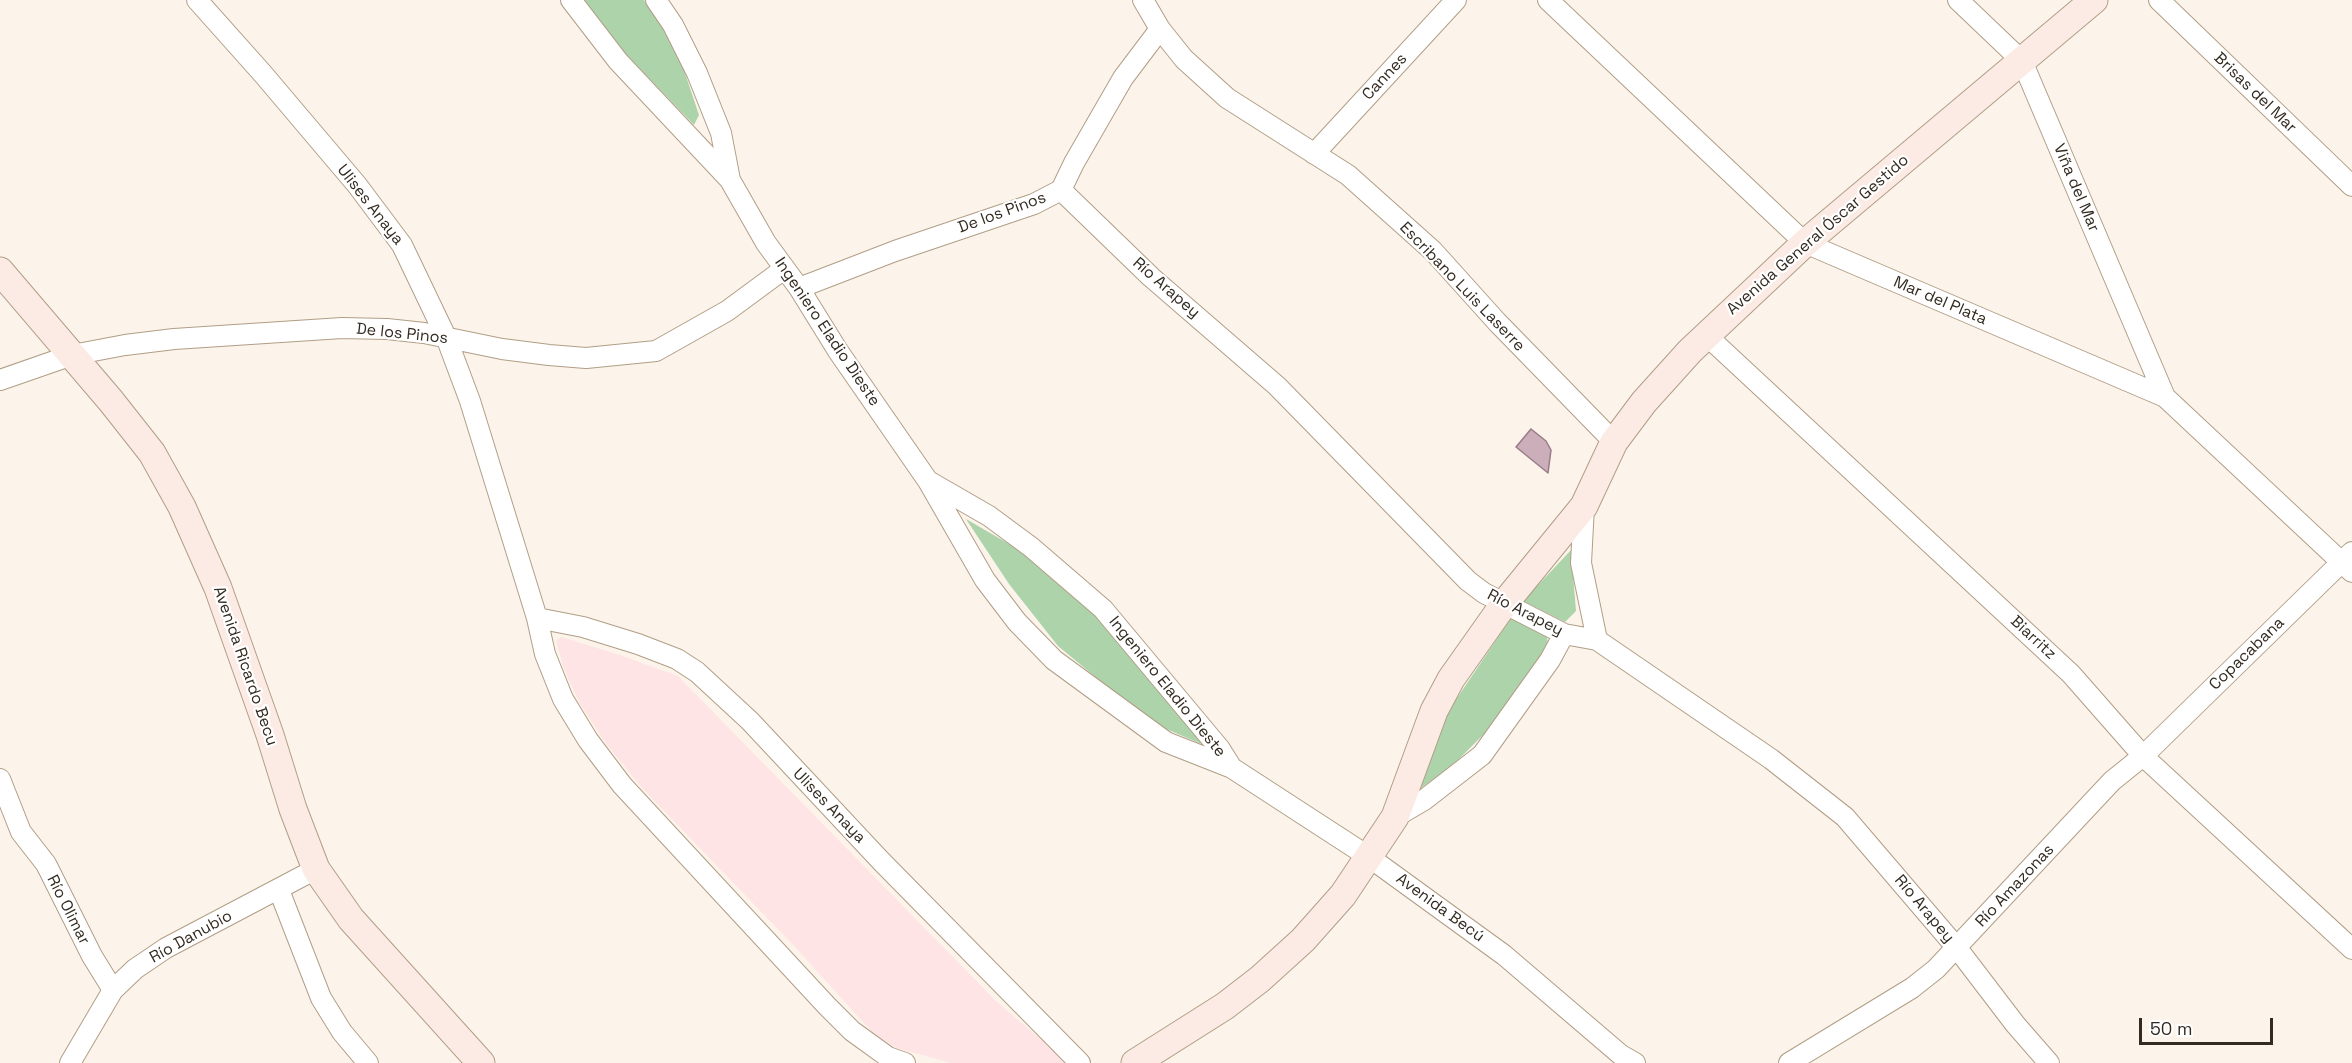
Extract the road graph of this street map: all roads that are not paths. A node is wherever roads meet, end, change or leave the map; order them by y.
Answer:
1 (197, 0) edge
2 (571, 0) edge
3 (656, 0) edge
4 (1143, 0) edge
5 (1456, 0) edge
6 (1548, 0) edge
7 (1958, 0) edge
8 (2094, 0) edge
9 (2159, 0) edge
10 (1160, 29) junction
11 (2022, 61) junction
12 (1314, 154) junction
13 (730, 180) junction
14 (2352, 186) edge
15 (1061, 190) junction
16 (1805, 243) junction
17 (784, 269) junction
18 (0, 271) edge
19 (799, 288) junction
20 (1706, 335) junction
21 (446, 337) junction
22 (72, 355) junction
23 (0, 380) edge
24 (2165, 397) junction
25 (1614, 442) junction
26 (928, 481) junction
27 (1584, 506) junction
28 (2349, 562) edge
29 (1504, 604) junction
30 (537, 618) junction
31 (1564, 634) junction
32 (1597, 640) junction
33 (2143, 756) junction
34 (1232, 768) junction
35 (0, 779) edge
36 (1395, 817) junction
37 (0, 823) edge
38 (21, 832) junction
39 (1369, 857) junction
40 (316, 869) junction
41 (279, 890) junction
42 (1957, 948) junction
43 (2352, 949) edge
44 (113, 990) junction
45 (1622, 1060) edge
46 (70, 1063) edge
47 (368, 1063) edge
48 (481, 1063) edge
49 (905, 1063) edge
50 (1080, 1063) edge
51 (1135, 1063) edge
52 (1789, 1063) edge
53 (2049, 1063) edge

1 - 21 street, Ulises Anaya
2 - 13 street, Ingeniero Eladio Dieste
3 - 13 street, Ingeniero Eladio Dieste
4 - 10 street, Escribano Luis Laserre
5 - 12 street, Cannes
6 - 16 street, Mar del Plata
7 - 11 street, Viña del Mar
8 - 11 street, Avenida General Óscar Gestido
9 - 14 street, Brisas del Mar
10 - 12 street, Escribano Luis Laserre
10 - 15 street, De los Pinos
11 - 16 street, Avenida General Óscar Gestido
11 - 24 street, Viña del Mar
12 - 25 street, Escribano Luis Laserre
13 - 17 street, Ingeniero Eladio Dieste
15 - 19 street, De los Pinos
15 - 29 street, Río Arapey
16 - 20 street, Avenida General Óscar Gestido
16 - 24 street, Mar del Plata
17 - 19 street, Ingeniero Eladio Dieste
17 - 21 street, De los Pinos
18 - 22 street, Avenida Ricardo Becu
19 - 26 street, Ingeniero Eladio Dieste
20 - 25 street, Avenida General Óscar Gestido
20 - 33 street, Biarritz
21 - 22 street, De los Pinos
21 - 30 street, Ulises Anaya
22 - 23 street, De los Pinos
22 - 40 street, Avenida Ricardo Becu
24 - 28 street, Mar del Plata
25 - 27 street, Avenida General Óscar Gestido
26 - 34 street, Ingeniero Eladio Dieste
26 - 34 street, Ingeniero Eladio Dieste
27 - 29 street, Avenida General Óscar Gestido
27 - 32 street, Avenida General Óscar Gestido
28 - 33 street, Copacabana
29 - 31 street, Río Arapey
29 - 36 street, Avenida General Óscar Gestido
30 - 49 street, Ulises Anaya
30 - 50 street, Ulises Anaya
31 - 32 street, Río Arapey
31 - 36 street, Avenida General Óscar Gestido
32 - 42 street, Río Arapey
33 - 42 street, Río Amazonas
33 - 43 street, Biarritz
34 - 39 street, Avenida Becú
35 - 38 street, Río Olimar
36 - 39 street, Avenida General Óscar Gestido
37 - 38 street, Río Olimar
38 - 44 street, Río Olimar
39 - 45 street, Avenida Becú
39 - 51 street, Avenida General Óscar Gestido
40 - 41 street, Río Danubio
40 - 48 street, Avenida Ricardo Becu
41 - 44 street, Río Danubio
41 - 47 street
42 - 52 street, Río Amazonas
42 - 53 street, Río Arapey
44 - 46 street, Río Danubio

